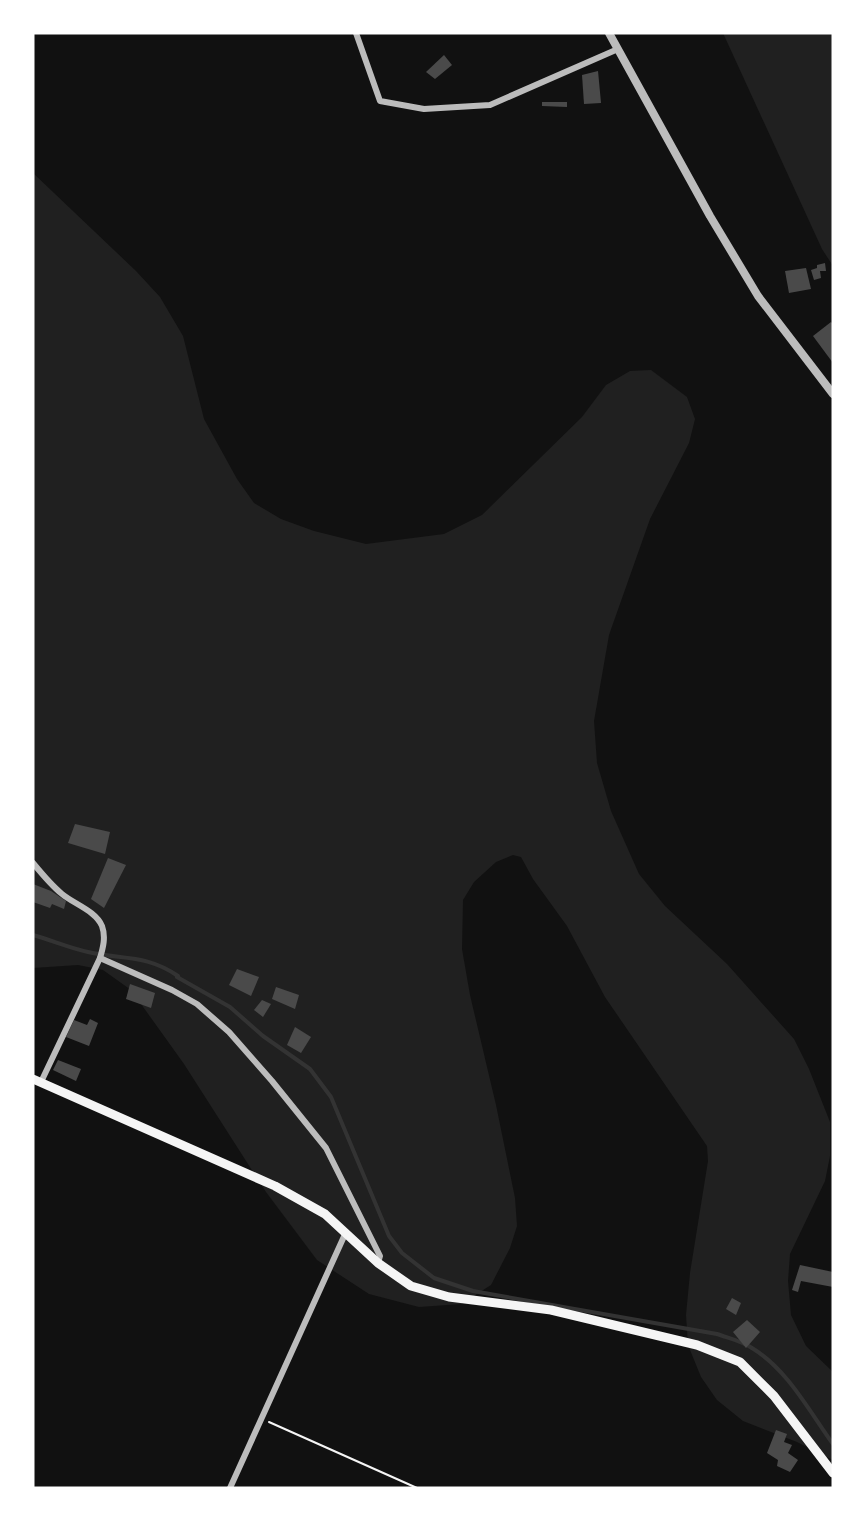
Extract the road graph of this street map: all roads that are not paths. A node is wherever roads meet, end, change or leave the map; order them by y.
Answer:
1 (356, 33) edge
2 (609, 33) edge
3 (618, 49) junction
4 (833, 394) edge
5 (33, 863) edge
6 (100, 958) junction
7 (37, 1081) edge
8 (346, 1232) junction
9 (378, 1263) junction
10 (833, 1473) edge
11 (230, 1488) edge

1 - 3 street
2 - 3 street
3 - 4 street
5 - 6 street
6 - 7 street
6 - 9 street
7 - 8 main road
8 - 9 main road
8 - 11 street
9 - 10 main road

